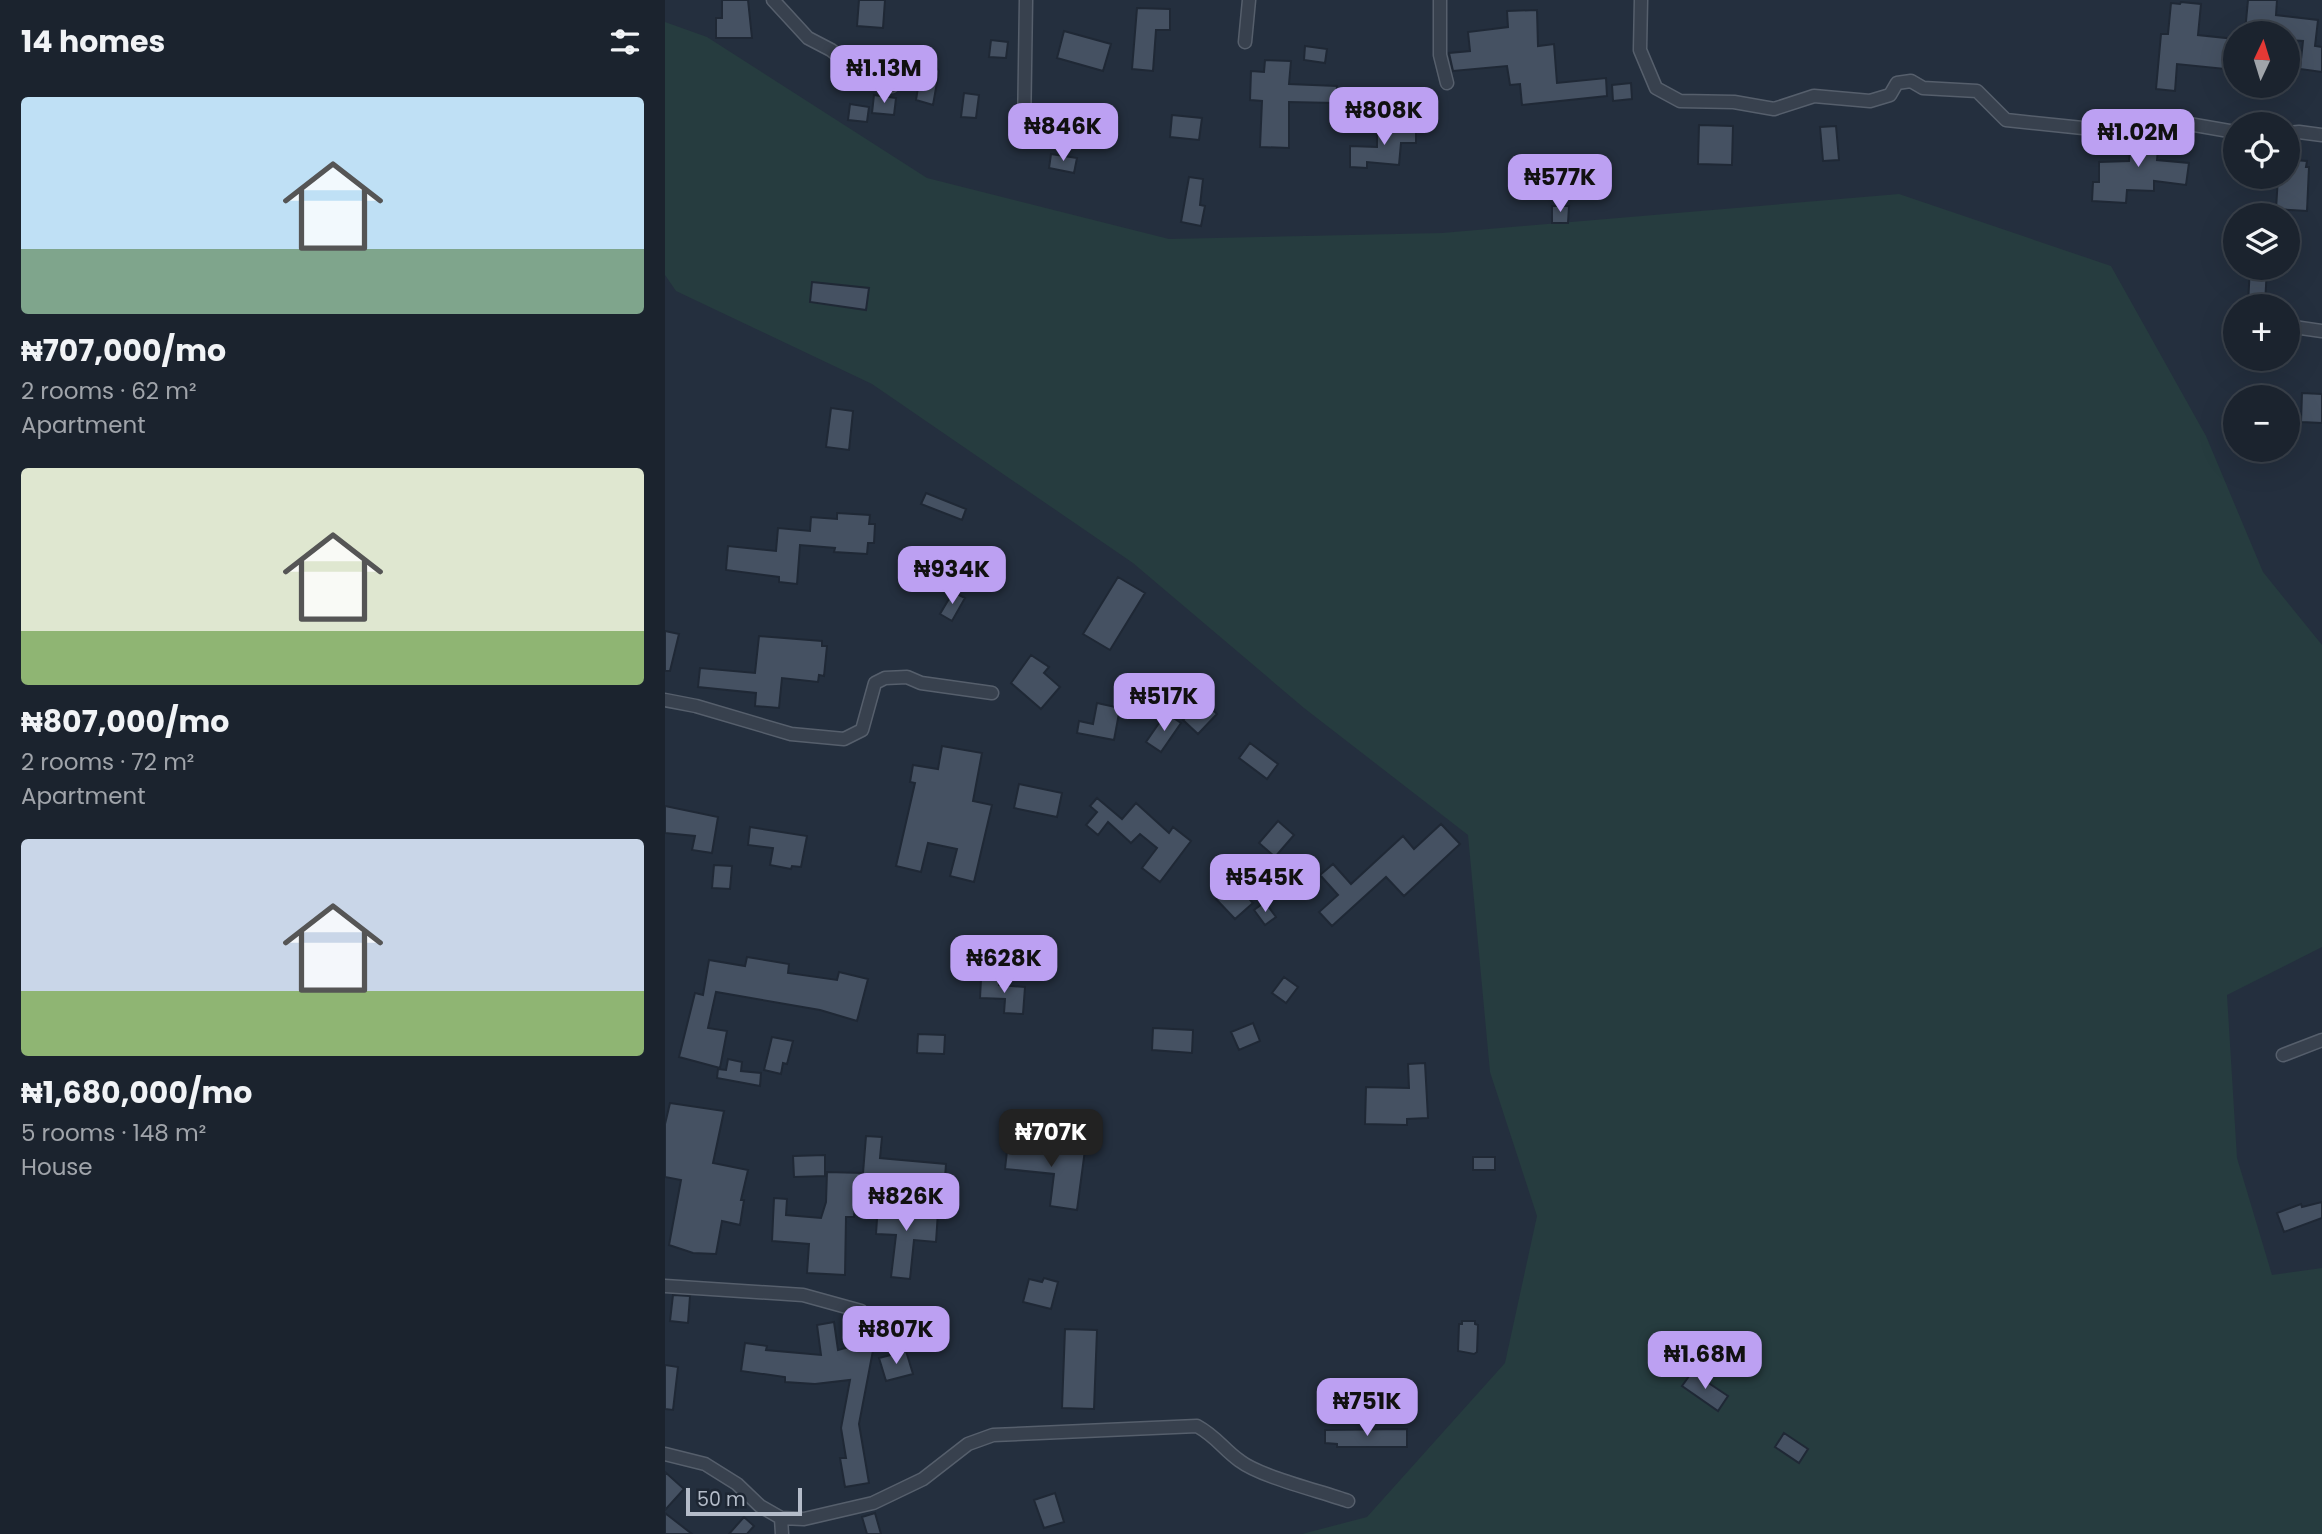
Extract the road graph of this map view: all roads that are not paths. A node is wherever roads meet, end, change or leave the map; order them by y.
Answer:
1 (773, 0) edge
2 (1026, 0) edge
3 (1249, 0) edge
4 (1440, 0) edge
5 (1641, 0) edge
6 (1245, 42) dead end
7 (1447, 83) dead end
8 (892, 86) dead end
9 (2223, 130) edge
10 (1024, 132) dead end
11 (2300, 132) edge
12 (2322, 135) edge
13 (2300, 328) edge
14 (2322, 331) edge
15 (992, 693) dead end
16 (665, 700) edge
17 (2322, 1040) edge
18 (2283, 1055) dead end
19 (665, 1286) edge
20 (861, 1311) dead end
21 (665, 1454) edge
22 (1348, 1501) dead end
23 (781, 1518) junction
24 (782, 1534) edge

1 - 8 street
2 - 10 street
3 - 6 street
4 - 7 street
5 - 9 street
11 - 12 street
13 - 14 street
15 - 16 street
17 - 18 street
19 - 20 street
21 - 23 street
22 - 23 street
23 - 24 street

